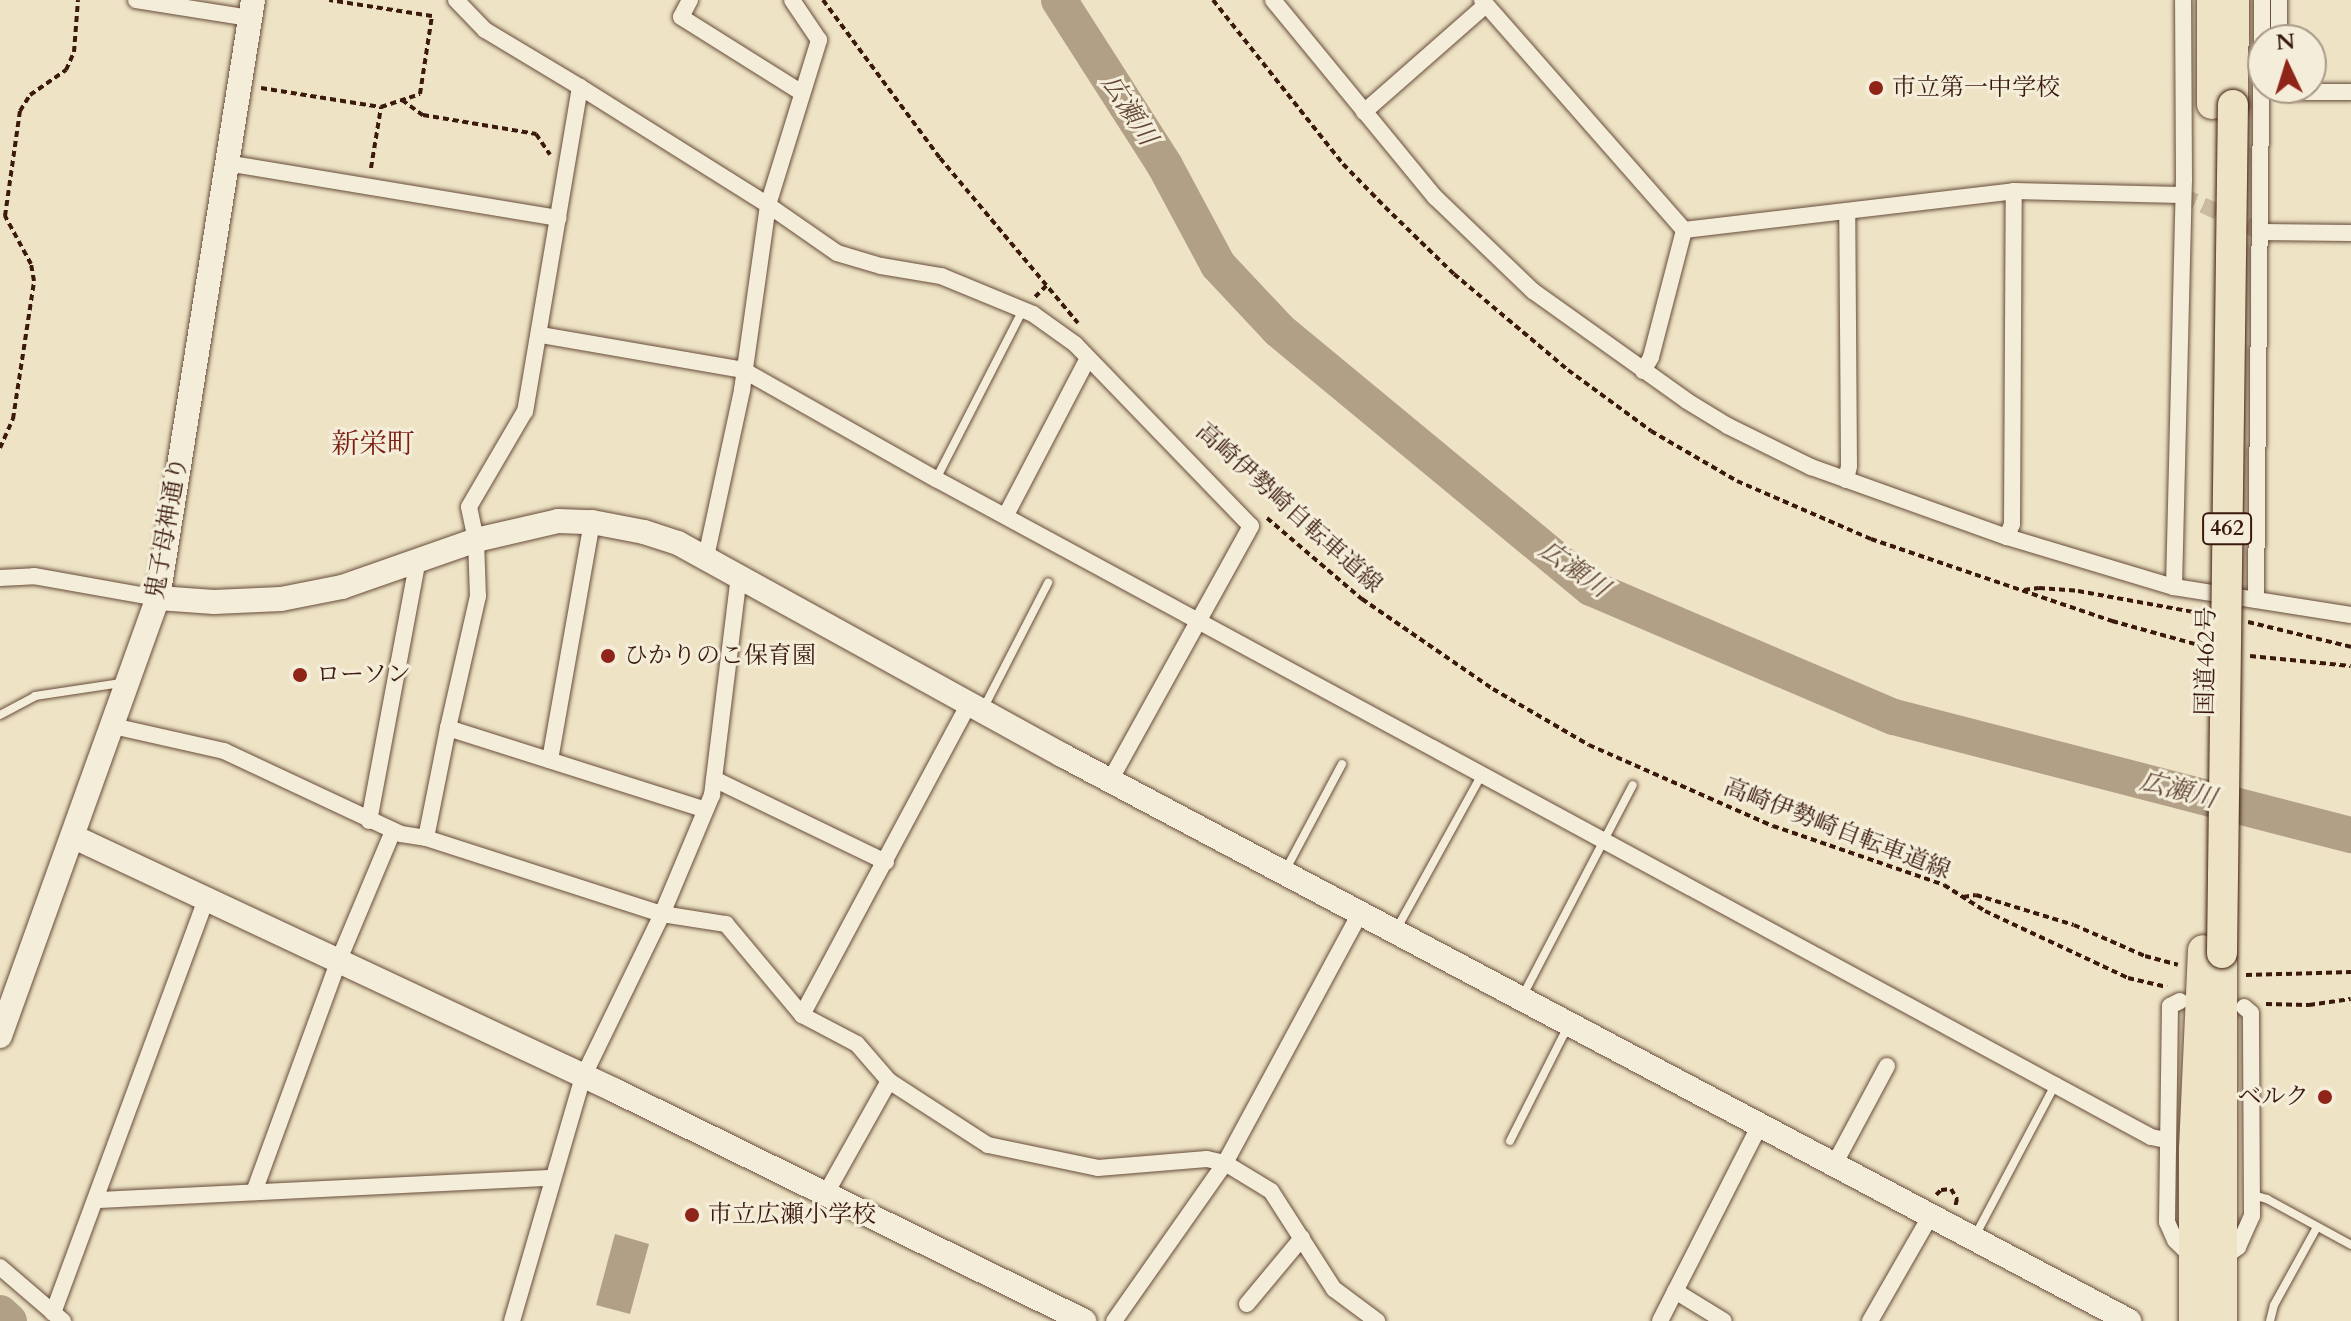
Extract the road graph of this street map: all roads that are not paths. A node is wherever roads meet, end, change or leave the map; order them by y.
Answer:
1 (456, 0) edge
2 (690, 0) edge
3 (792, 0) edge
4 (1273, 0) edge
5 (2183, 0) edge
6 (2212, 0) edge
7 (2234, 0) edge
8 (2262, 0) edge
9 (2279, 0) edge
10 (143, 1) edge
11 (1484, 2) edge
12 (252, 9) edge
13 (2279, 24) edge
14 (580, 87) junction
15 (2327, 92) edge
16 (2351, 92) edge
17 (802, 93) junction
18 (2222, 104) junction
19 (1364, 112) junction
20 (226, 163) junction
21 (2014, 191) junction
22 (2181, 195) junction
23 (768, 205) junction
24 (1847, 211) junction
25 (558, 218) junction
26 (1684, 230) junction
27 (2261, 232) junction
28 (2351, 233) edge
29 (1023, 309) junction
30 (541, 335) junction
31 (1087, 360) junction
32 (743, 370) junction
33 (1643, 371) junction
34 (936, 479) junction
35 (1846, 480) junction
36 (1006, 515) junction
37 (592, 522) junction
38 (2007, 537) junction
39 (476, 540) junction
40 (706, 557) junction
41 (418, 559) junction
42 (739, 575) junction
43 (0, 578) edge
44 (1048, 583) dead end
45 (2174, 587) junction
46 (158, 598) junction
47 (2256, 600) junction
48 (2351, 615) edge
49 (1200, 619) junction
50 (128, 682) junction
51 (976, 707) junction
52 (0, 715) edge
53 (113, 726) junction
54 (448, 728) junction
55 (550, 760) junction
56 (1342, 764) dead end
57 (1482, 773) junction
58 (714, 779) junction
59 (1110, 780) junction
60 (1633, 785) dead end
61 (704, 809) junction
62 (369, 821) junction
63 (393, 831) junction
64 (74, 837) junction
65 (426, 838) junction
66 (1604, 839) junction
67 (886, 862) junction
68 (1284, 872) junction
69 (206, 899) junction
70 (1361, 911) junction
71 (662, 914) junction
72 (1395, 931) junction
73 (338, 962) junction
74 (2178, 995) road end
75 (1521, 998) junction
76 (2244, 1007) dead end
77 (802, 1015) junction
78 (1570, 1024) junction
79 (0, 1036) edge
80 (1887, 1066) dead end
81 (583, 1077) junction
82 (889, 1081) junction
83 (2055, 1085) junction
84 (1760, 1125) junction
85 (2167, 1140) junction
86 (1510, 1141) dead end
87 (1225, 1163) junction
88 (1835, 1163) junction
89 (551, 1178) junction
90 (254, 1192) junction
91 (825, 1195) junction
92 (2252, 1195) junction
93 (97, 1200) junction
94 (1940, 1207) junction
95 (2317, 1227) junction
96 (1302, 1238) junction
97 (1974, 1238) junction
98 (2351, 1245) edge
99 (2209, 1259) junction
100 (0, 1267) edge
101 (1675, 1291) junction
102 (1247, 1304) dead end
103 (58, 1317) edge
104 (512, 1321) edge
105 (1084, 1321) edge
106 (1114, 1321) edge
107 (1377, 1321) edge
108 (1660, 1321) edge
109 (1724, 1321) edge
110 (1870, 1321) edge
111 (2129, 1321) edge
112 (2194, 1321) edge
113 (2222, 1321) edge
114 (2270, 1321) edge

1 - 14 street
2 - 17 street
3 - 17 street
4 - 19 street
5 - 22 street
6 - 18 highway, 国道462号 / 462
7 - 18 highway, 国道462号 / 462
8 - 27 street
9 - 13 street
10 - 12 street
11 - 19 street
11 - 26 street
12 - 20 street, 鬼子母神通り
14 - 23 street
14 - 25 street
15 - 16 street
17 - 23 street
18 - 99 highway, 国道462号 / 462
19 - 33 street
20 - 25 street
20 - 46 street, 鬼子母神通り
21 - 22 street
21 - 24 street
21 - 38 street
22 - 45 street
23 - 29 street
23 - 32 street
24 - 26 street
24 - 35 street
25 - 30 street
26 - 33 street
27 - 28 street
27 - 47 street
29 - 31 street
29 - 34 lane
30 - 32 street
30 - 39 street
31 - 36 street
31 - 49 street
32 - 34 street
32 - 40 street
33 - 35 street
34 - 36 street
35 - 38 street
36 - 49 street
37 - 39 street
37 - 40 street
37 - 55 street
38 - 45 street
39 - 41 street
39 - 54 street
40 - 42 street
41 - 46 street
41 - 62 street
42 - 51 street
42 - 58 street
43 - 46 street
44 - 51 lane
45 - 47 street
46 - 50 street, 鬼子母神通り
47 - 48 street
49 - 57 street
49 - 59 street
50 - 52 lane
50 - 53 street, 鬼子母神通り
51 - 59 street
51 - 67 street
53 - 62 street
53 - 64 street, 鬼子母神通り
54 - 55 street
54 - 65 street
55 - 61 street
56 - 68 lane
57 - 66 street
57 - 72 lane
58 - 61 street
58 - 67 street
59 - 68 street
60 - 66 lane
61 - 71 street
62 - 63 street
63 - 65 street
63 - 73 street
64 - 69 street
64 - 79 street, 鬼子母神通り
65 - 71 street
66 - 75 lane
66 - 83 street
67 - 77 street
68 - 70 street
69 - 73 street
69 - 93 street
70 - 72 street
70 - 87 street
71 - 77 street
71 - 81 street
72 - 75 street
73 - 81 street
73 - 90 street
74 - 85 street
75 - 78 street
76 - 92 street
77 - 82 street
78 - 84 street
78 - 86 lane
80 - 88 street
81 - 89 street
81 - 91 street
82 - 87 street
82 - 91 street
83 - 85 street
83 - 97 lane
84 - 88 street
84 - 101 street
85 - 99 street
87 - 96 street
87 - 106 street
88 - 94 street
89 - 90 street
89 - 104 street
90 - 93 street
91 - 105 street
92 - 95 lane
92 - 99 street
93 - 103 street
94 - 97 street
94 - 110 street
95 - 98 lane
95 - 114 lane
96 - 102 street
96 - 107 street
97 - 111 street
99 - 112 highway, 国道462号 / 462
99 - 113 highway, 国道462号 / 462
100 - 103 street
101 - 108 street
101 - 109 street

